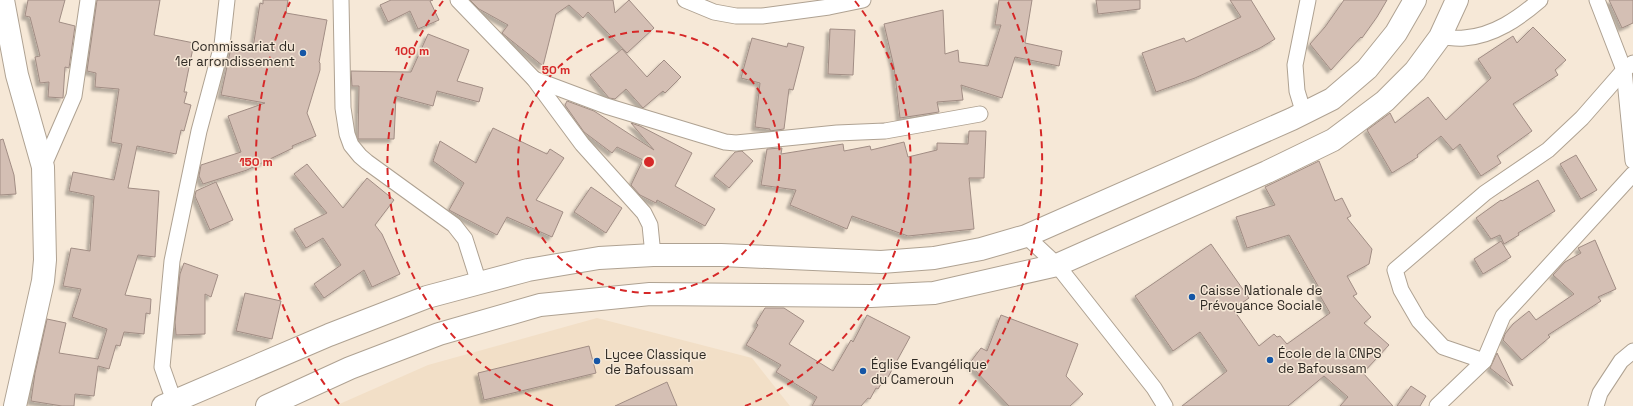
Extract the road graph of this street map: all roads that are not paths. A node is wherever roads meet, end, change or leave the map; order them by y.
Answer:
1 (3, 0) edge
2 (88, 0) edge
3 (227, 0) edge
4 (340, 0) edge
5 (458, 0) edge
6 (686, 0) edge
7 (863, 0) edge
8 (1308, 0) edge
9 (1415, 0) edge
10 (1457, 0) edge
11 (1540, 0) edge
12 (1597, 0) edge
13 (828, 3) edge
14 (1440, 37) junction
15 (1629, 66) edge
16 (534, 79) junction
17 (980, 114) dead end
18 (1304, 114) junction
19 (1633, 161) edge
20 (44, 167) junction
21 (1633, 174) edge
22 (1026, 236) junction
23 (653, 254) junction
24 (1057, 265) junction
25 (478, 283) junction
26 (1633, 351) edge
27 (1484, 361) junction
28 (169, 404) edge
29 (14, 406) edge
30 (267, 406) edge
31 (1165, 406) edge
32 (1437, 406) edge
33 (1596, 406) edge

1 - 20 main road
2 - 20 street
3 - 28 street
4 - 25 street
5 - 16 street
6 - 13 street
7 - 13 street
8 - 18 street
9 - 18 main road
10 - 14 main road
11 - 14 street
12 - 15 street
14 - 24 main road
15 - 19 street
15 - 27 street
16 - 17 street
16 - 23 street
18 - 22 main road
20 - 29 main road
21 - 27 street
22 - 23 main road
22 - 24 street
23 - 25 main road
24 - 30 main road
24 - 31 street
25 - 28 main road
26 - 33 street
27 - 32 street

